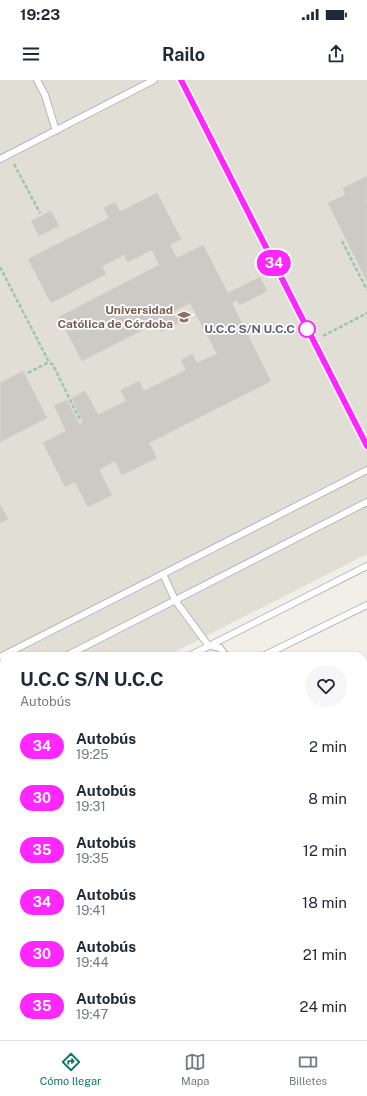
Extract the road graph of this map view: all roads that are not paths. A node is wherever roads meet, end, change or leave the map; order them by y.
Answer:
1 (37, 80) edge
2 (154, 80) edge
3 (181, 80) edge
4 (56, 131) junction
5 (0, 159) edge
6 (367, 446) edge
7 (367, 470) edge
8 (367, 502) edge
9 (367, 566) edge
10 (163, 574) junction
11 (175, 600) junction
12 (367, 605) edge
13 (208, 645) junction
14 (10, 652) edge
15 (74, 652) edge
16 (196, 652) edge
17 (223, 652) edge
18 (271, 652) edge

1 - 4 lane
2 - 4 lane
3 - 6 lane
4 - 5 lane
7 - 10 lane
8 - 11 lane
9 - 13 lane
10 - 11 lane
10 - 14 lane
11 - 13 lane
11 - 15 lane
12 - 18 lane
13 - 16 lane
13 - 17 lane

